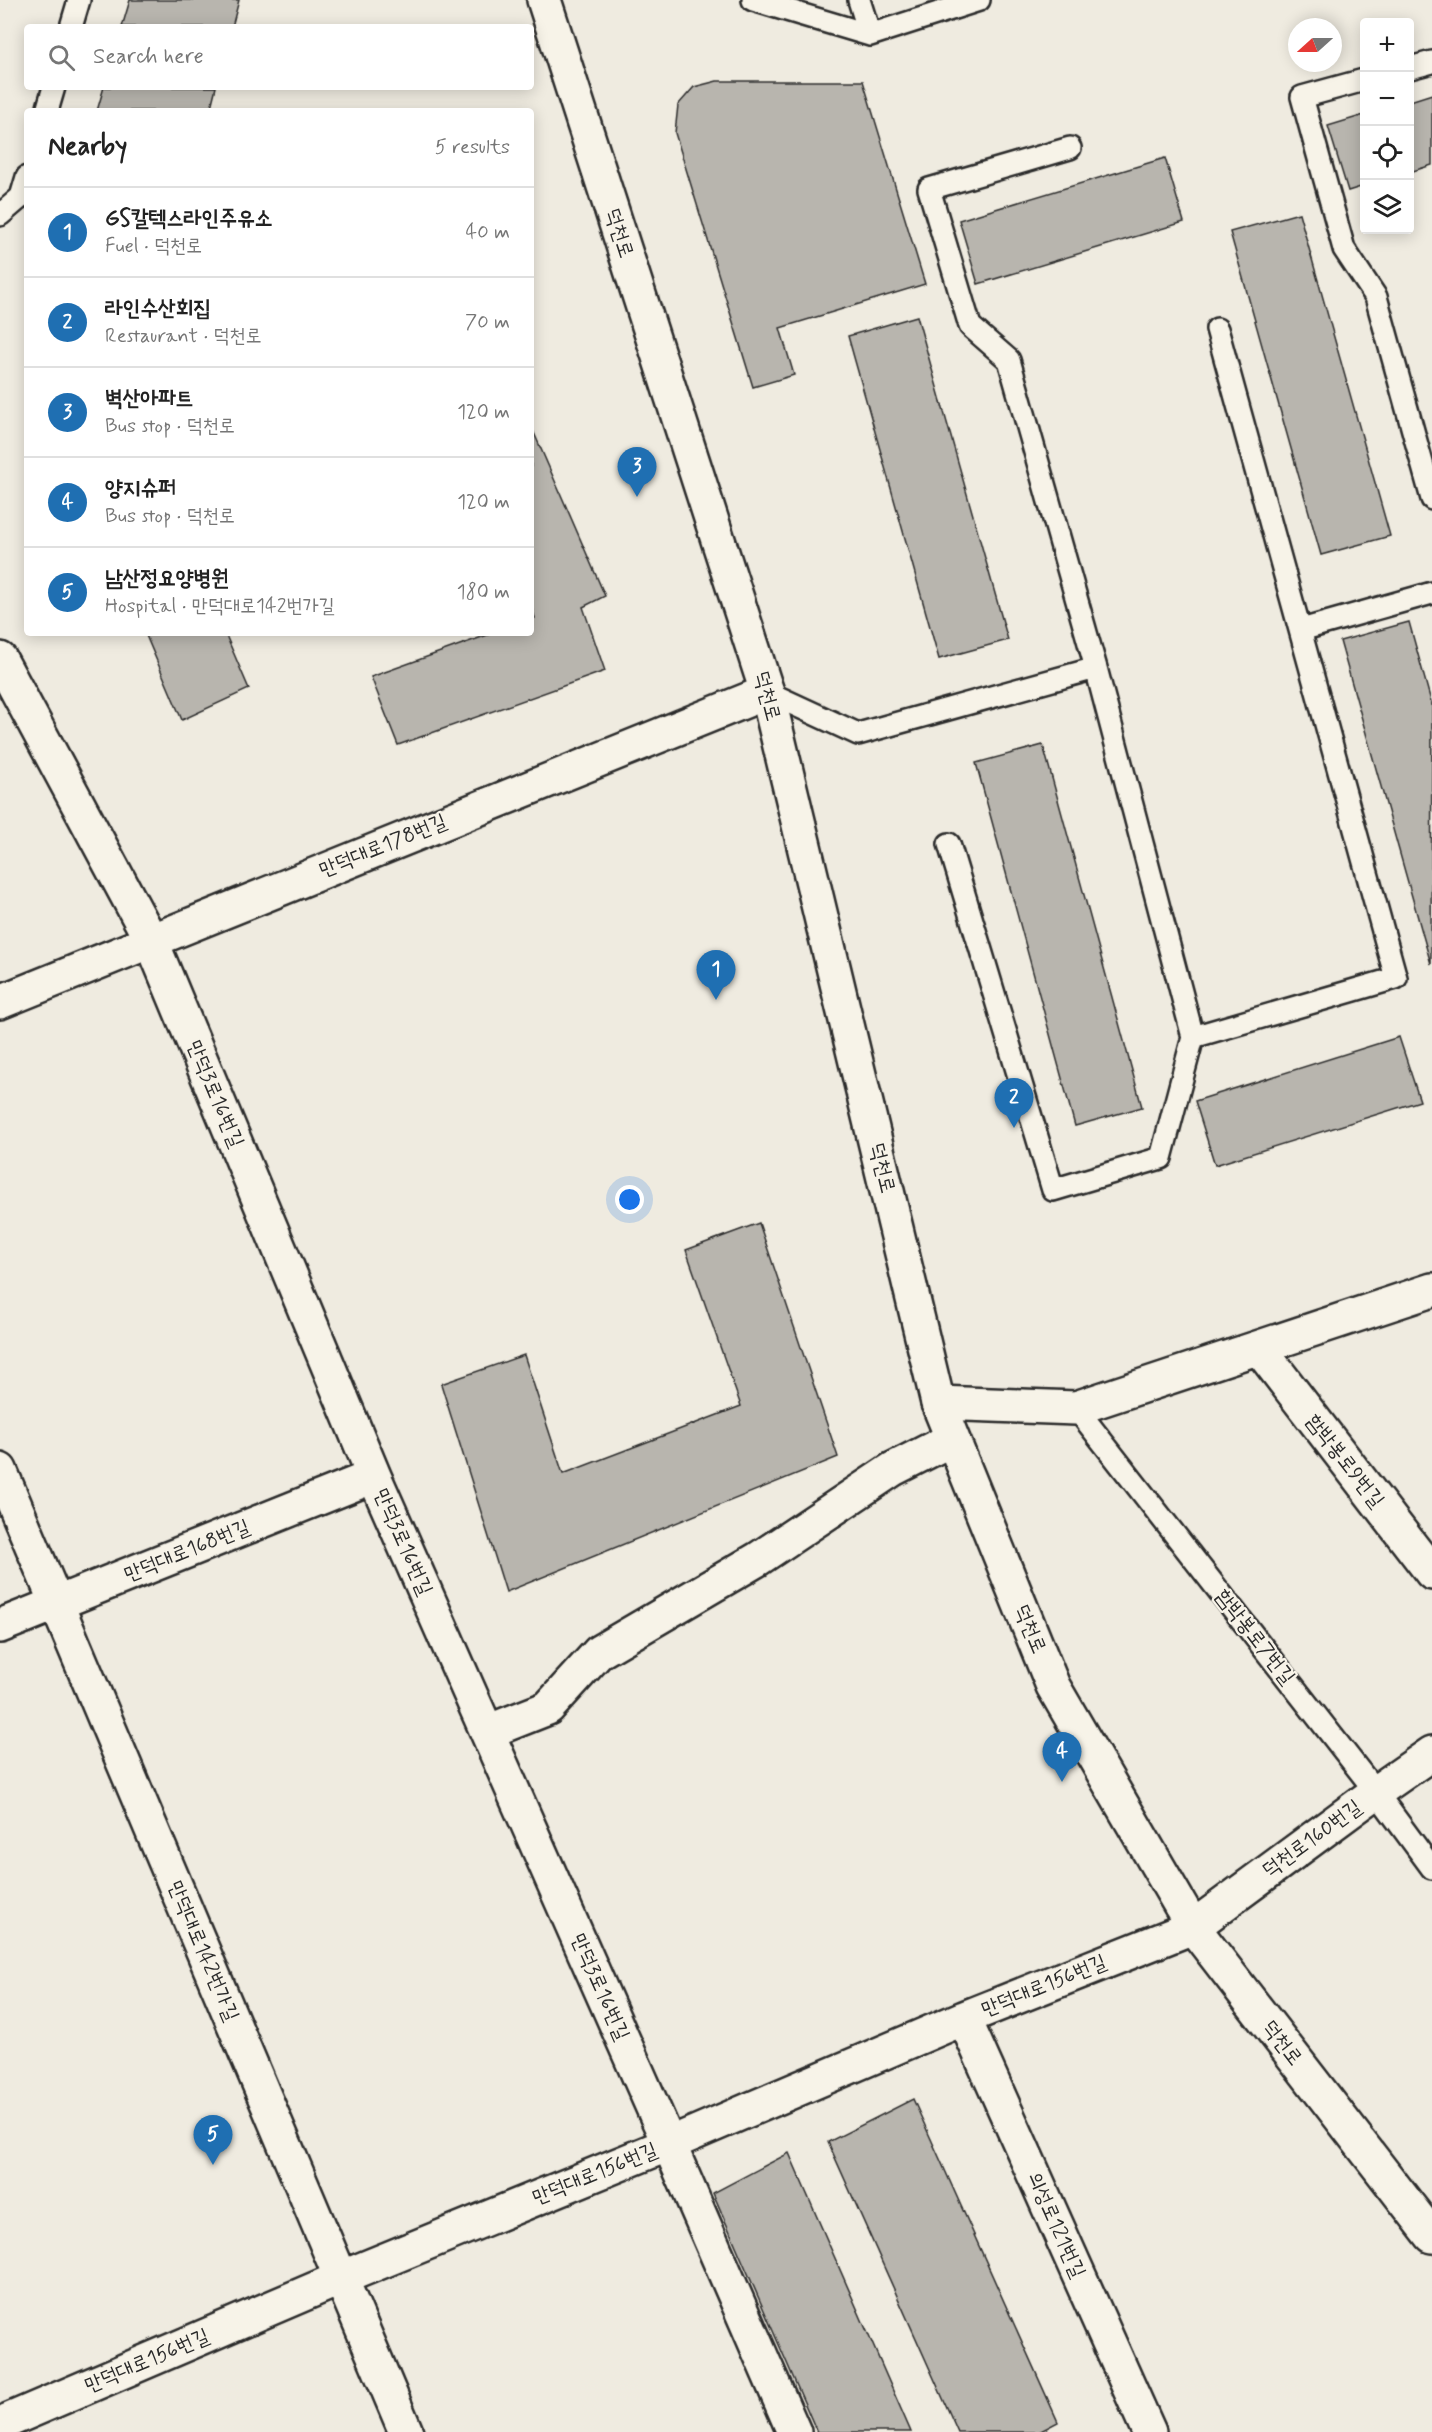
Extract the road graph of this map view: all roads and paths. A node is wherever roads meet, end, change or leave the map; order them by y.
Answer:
1 (80, 0) edge
2 (544, 0) edge
3 (753, 0) edge
4 (859, 0) edge
5 (979, 0) edge
6 (72, 24) edge
7 (870, 35) junction
8 (1432, 62) edge
9 (1414, 67) edge
10 (1360, 81) edge
11 (53, 90) edge
12 (47, 108) edge
13 (1070, 147) dead end
14 (24, 187) edge
15 (0, 215) edge
16 (1217, 329) dead end
17 (1432, 499) edge
18 (1432, 593) edge
19 (1301, 630) junction
20 (0, 659) edge
21 (1096, 668) junction
22 (767, 692) junction
23 (949, 844) dead end
24 (151, 940) junction
25 (0, 1002) edge
26 (1193, 1037) junction
27 (1432, 1290) edge
28 (1259, 1348) junction
29 (938, 1403) junction
30 (1076, 1408) junction
31 (952, 1440) junction
32 (0, 1470) edge
33 (374, 1476) junction
34 (1432, 1573) edge
35 (56, 1603) junction
36 (0, 1626) edge
37 (487, 1732) junction
38 (1432, 1753) edge
39 (1376, 1792) junction
40 (1432, 1868) edge
41 (1193, 1927) junction
42 (963, 2018) junction
43 (669, 2144) junction
44 (1432, 2236) edge
45 (341, 2278) junction
46 (0, 2424) edge
47 (406, 2432) edge
48 (794, 2432) edge
49 (1149, 2432) edge

1 - 6 lane
2 - 22 street, 덕천로
3 - 7 lane
4 - 7 lane
5 - 7 lane
8 - 9 lane
10 - 17 lane
11 - 12 lane
13 - 21 lane
14 - 15 lane
16 - 19 lane
18 - 19 lane
19 - 26 lane
20 - 24 street, 만덕3로16번길
21 - 22 lane
21 - 26 lane
22 - 24 street, 만덕대로178번길
22 - 29 street, 덕천로
23 - 26 lane
24 - 25 street, 만덕대로178번길
24 - 33 street, 만덕3로16번길
27 - 28 street
28 - 30 street
28 - 34 street, 함박봉로9번길
29 - 30 street
29 - 31 street, 덕천로
30 - 39 lane, 함박봉로7번길
31 - 37 street
31 - 41 street, 덕천로
32 - 35 street, 만덕대로142번가길
33 - 35 street, 만덕대로168번길
33 - 37 street, 만덕3로16번길
35 - 36 street, 만덕대로168번길
35 - 45 street, 만덕대로142번가길
37 - 43 street, 만덕3로16번길
38 - 39 street, 덕천로160번길
39 - 40 lane, 함박봉로7번길
39 - 41 street, 덕천로160번길
41 - 42 street, 만덕대로156번길
41 - 44 street, 덕천로
42 - 43 street, 만덕대로156번길
42 - 49 street, 의성로121번길
43 - 45 street, 만덕대로156번길
43 - 48 street, 만덕3로16번길
45 - 46 street, 만덕대로156번길
45 - 47 street, 만덕대로142번가길

